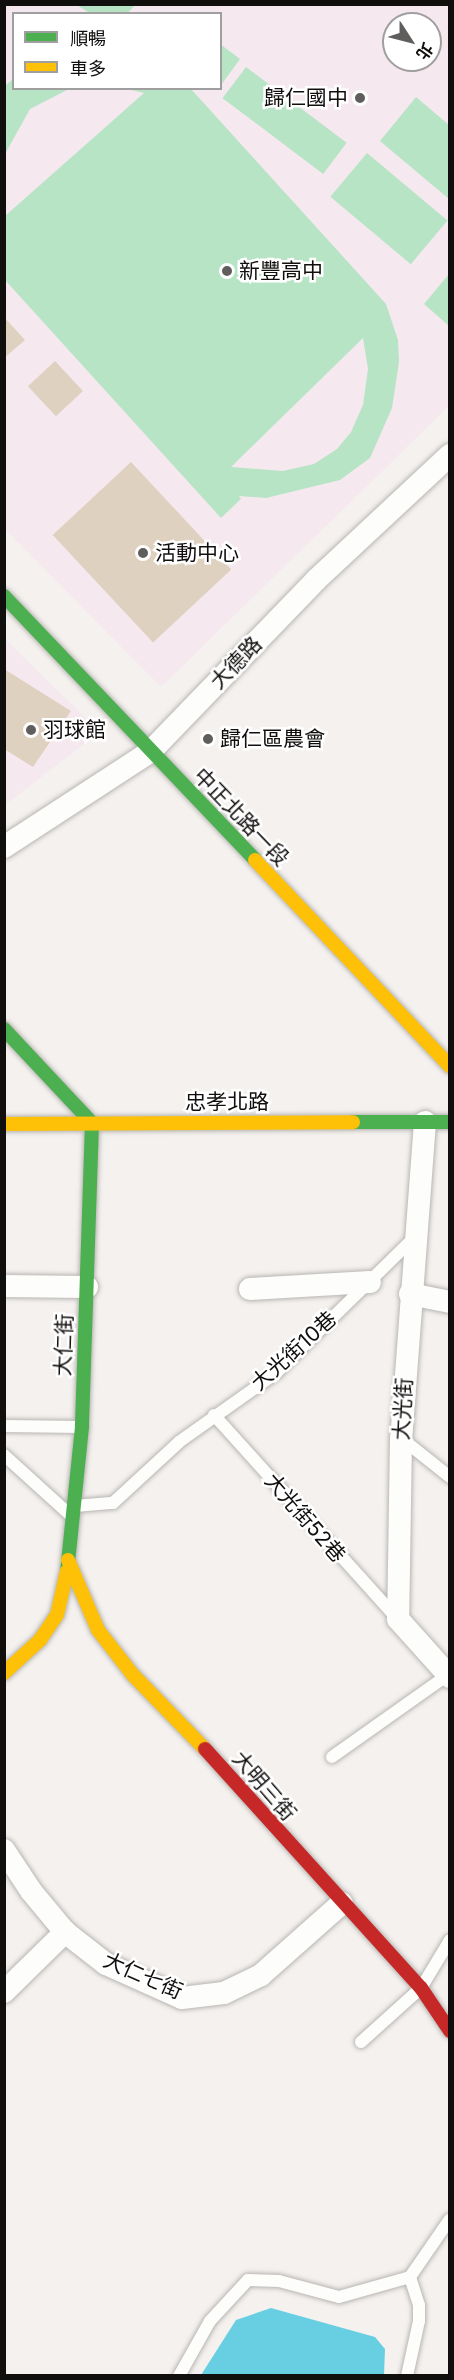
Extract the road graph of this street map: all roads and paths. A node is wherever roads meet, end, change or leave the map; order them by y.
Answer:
1 (450, 455) edge
2 (4, 596) edge
3 (150, 752) junction
4 (4, 847) edge
5 (4, 1029) edge
6 (450, 1066) edge
7 (425, 1122) junction
8 (450, 1122) edge
9 (4, 1124) edge
10 (92, 1124) junction
11 (415, 1237) junction
12 (370, 1282) junction
13 (4, 1286) edge
14 (87, 1287) junction
15 (250, 1289) dead end
16 (410, 1294) junction
17 (450, 1302) edge
18 (214, 1415) junction
19 (4, 1426) edge
20 (82, 1427) junction
21 (401, 1438) junction
22 (4, 1455) edge
23 (450, 1477) edge
24 (75, 1513) junction
25 (67, 1556) junction
26 (398, 1619) junction
27 (4, 1673) edge
28 (449, 1675) edge
29 (332, 1757) dead end
30 (4, 1850) edge
31 (342, 1903) junction
32 (64, 1932) junction
33 (450, 1940) edge
34 (421, 1988) junction
35 (4, 1992) edge
36 (450, 2031) edge
37 (361, 2042) dead end
38 (450, 2219) edge
39 (410, 2277) junction
40 (179, 2376) edge
41 (407, 2376) edge

1 - 3 street, 大德路
2 - 3 street, 中正北路一段
3 - 4 street, 大德路
3 - 6 street, 中正北路一段
5 - 10 street
7 - 8 street, 忠孝北路
7 - 10 street, 忠孝北路
7 - 11 street, 大光街
9 - 10 street, 忠孝北路
10 - 14 street, 大仁街
11 - 12 lane, 大光街10巷
11 - 16 street, 大光街
12 - 15 street, 大光街10巷
12 - 18 lane, 大光街10巷
13 - 14 street
14 - 20 street, 大仁街
16 - 17 street
16 - 21 street, 大光街
18 - 24 lane, 大光街10巷
18 - 26 lane, 大光街52巷
19 - 20 lane
20 - 24 street, 大仁街
21 - 23 lane
21 - 26 street, 大光街
22 - 24 lane
24 - 25 street, 大仁街
25 - 27 street, 大仁街
25 - 31 street, 大明三街
26 - 28 street
28 - 29 lane
30 - 32 street, 大仁七街
31 - 32 street, 大仁七街
31 - 34 street, 大明三街
32 - 35 street
33 - 34 lane
34 - 36 street, 大明三街
34 - 37 lane
38 - 39 lane
39 - 40 lane
39 - 41 lane

